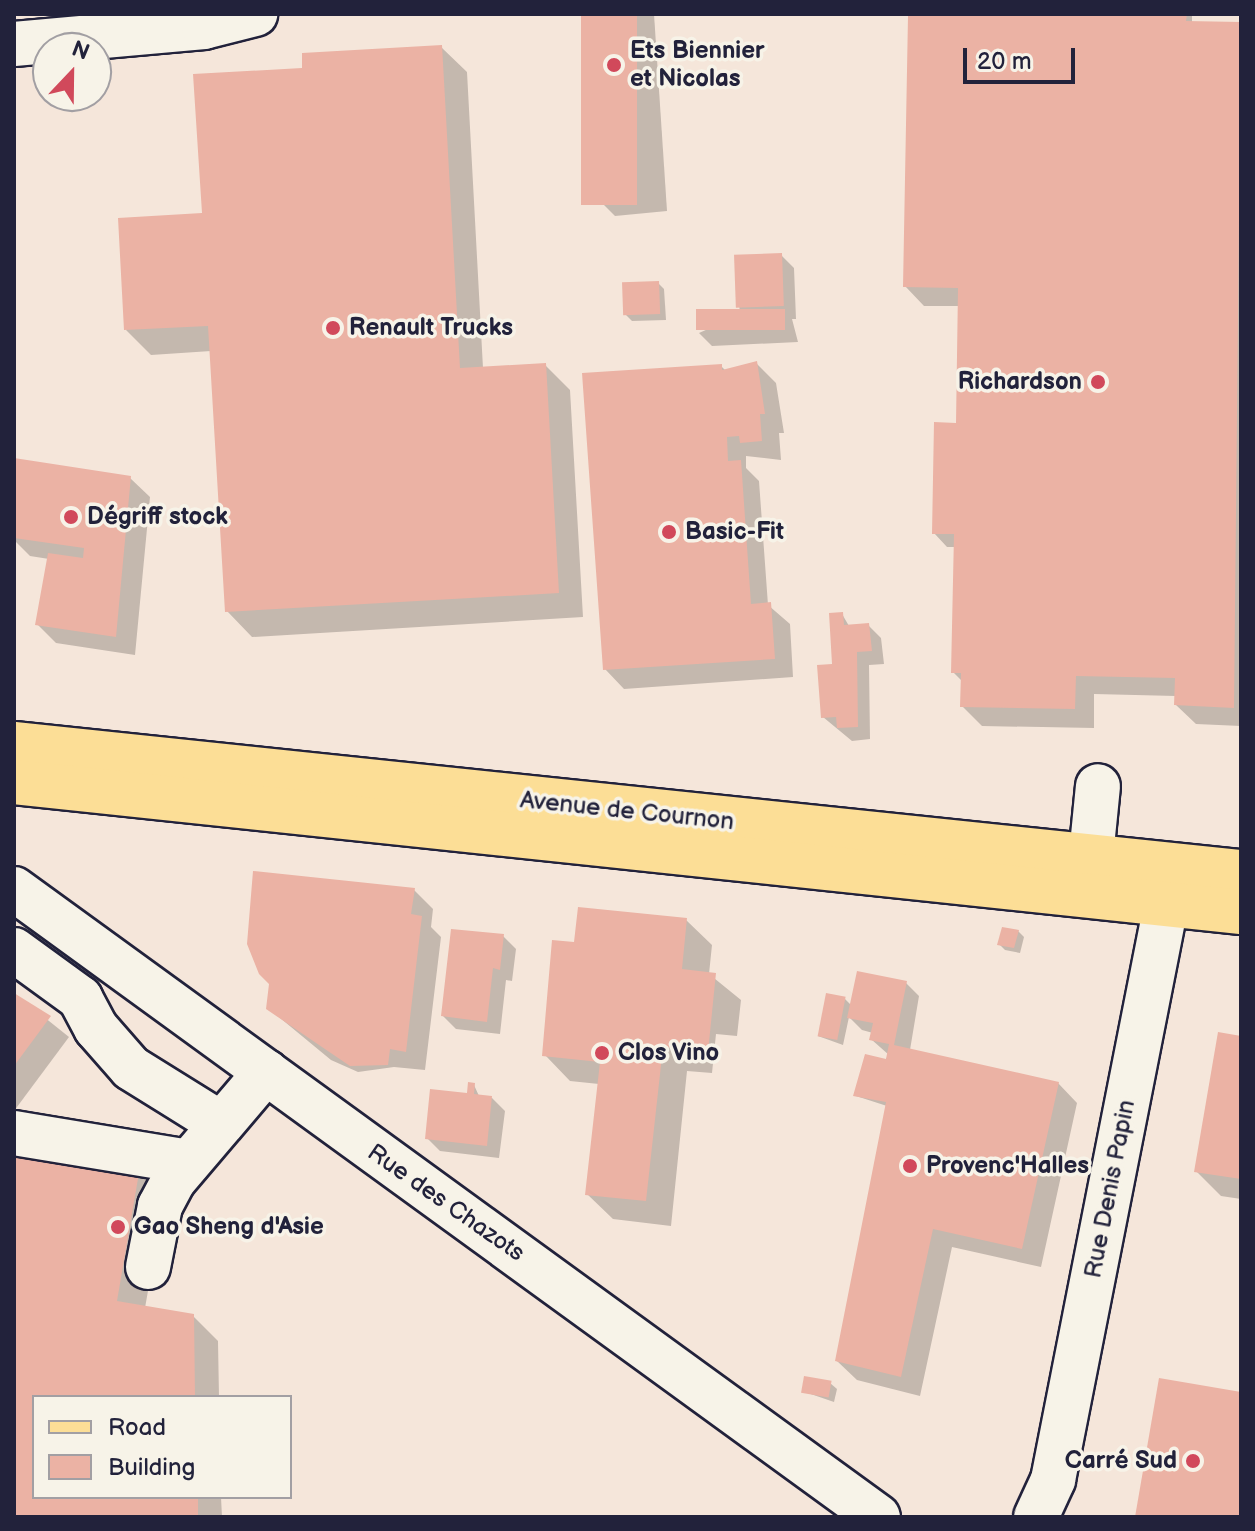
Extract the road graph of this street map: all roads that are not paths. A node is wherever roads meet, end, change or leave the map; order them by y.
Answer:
1 (255, 14) edge
2 (14, 44) edge
3 (14, 744) edge
4 (14, 782) edge
5 (1098, 786) dead end
6 (1091, 856) junction
7 (1146, 861) junction
8 (1241, 872) edge
9 (926, 881) junction
10 (14, 889) edge
11 (1241, 892) edge
12 (1166, 905) junction
13 (1241, 912) edge
14 (14, 950) edge
15 (266, 1072) junction
16 (221, 1124) junction
17 (14, 1133) edge
18 (189, 1162) junction
19 (148, 1267) dead end
20 (878, 1517) edge
21 (1036, 1517) edge

1 - 2 street
3 - 6 main road, Avenue de Cournon
4 - 9 main road, Avenue de Cournon
5 - 6 street
6 - 7 main road, Avenue de Cournon
6 - 9 street
7 - 8 main road, Avenue de Cournon
7 - 12 street
9 - 12 main road, Avenue de Cournon
10 - 15 street, Rue des Chazots
11 - 12 street
12 - 13 main road, Avenue de Cournon
12 - 21 street, Rue Denis Papin
14 - 16 street
15 - 16 street
15 - 20 street, Rue des Chazots
16 - 18 street
17 - 18 street
18 - 19 street

